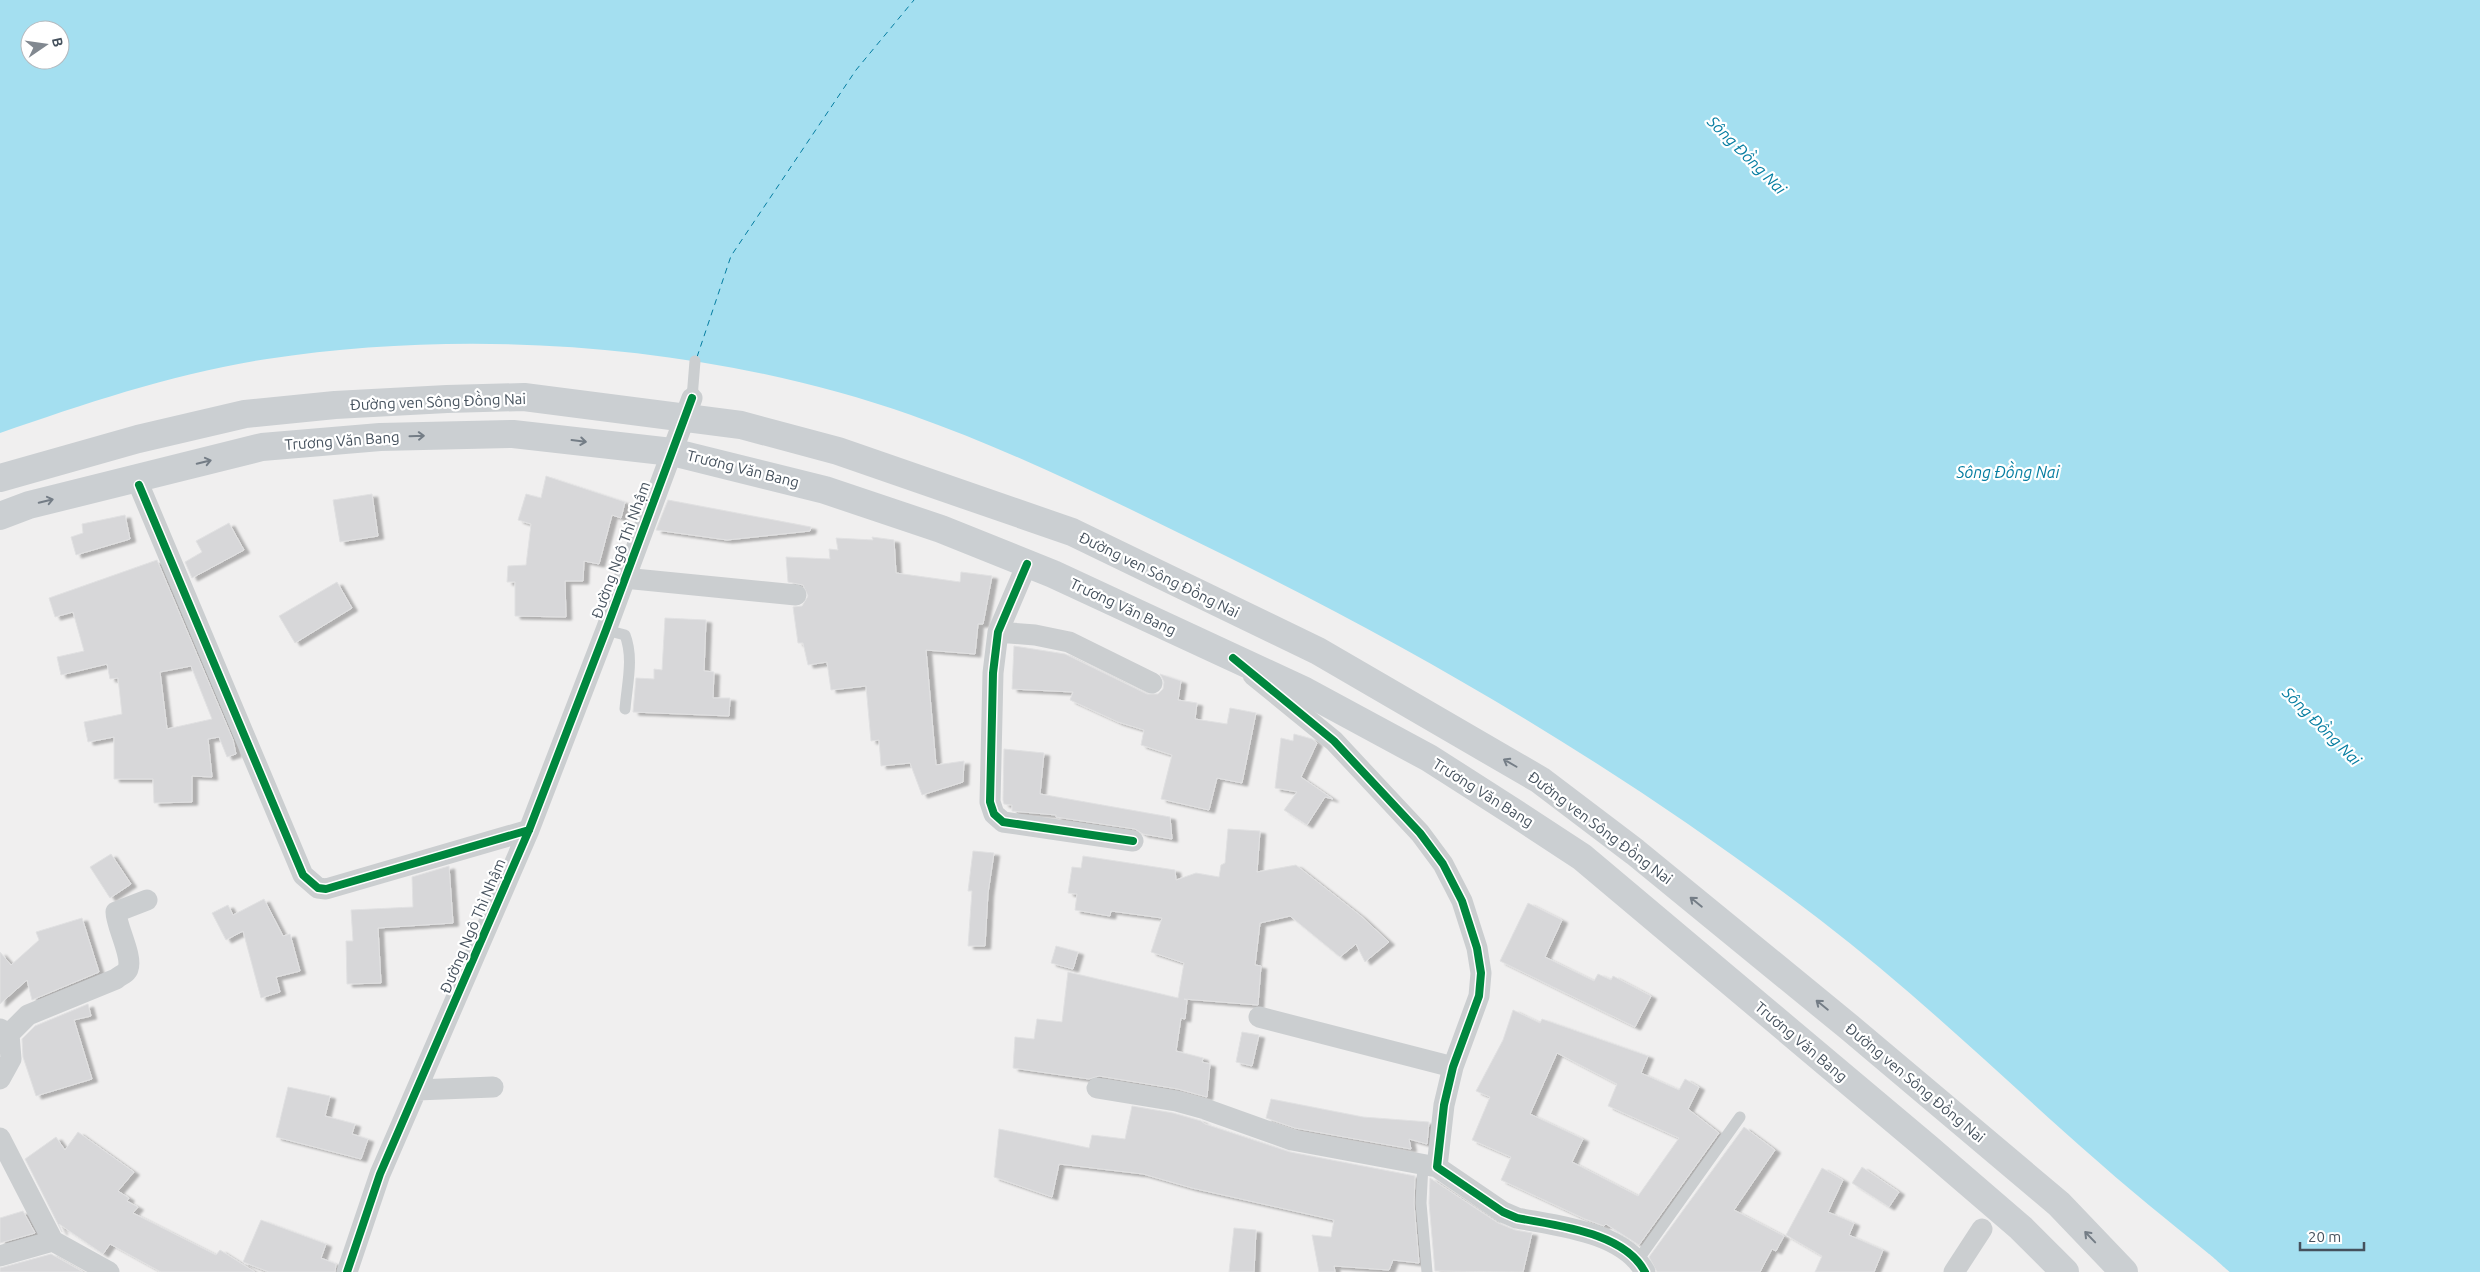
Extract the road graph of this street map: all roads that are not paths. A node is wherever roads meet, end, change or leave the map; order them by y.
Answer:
1 (696, 361) dead end
2 (687, 413) junction
3 (672, 452) junction
4 (0, 478) edge
5 (139, 485) dead end
6 (0, 516) edge
7 (1027, 564) junction
8 (624, 578) junction
9 (796, 595) dead end
10 (606, 630) junction
11 (998, 632) junction
12 (1233, 658) junction
13 (1152, 683) dead end
14 (625, 709) dead end
15 (528, 830) junction
16 (1133, 841) dead end
17 (148, 900) dead end
18 (1259, 1017) dead end
19 (5, 1031) edge
20 (1453, 1067) junction
21 (0, 1079) edge
22 (493, 1087) dead end
23 (1098, 1088) dead end
24 (417, 1090) junction
25 (1740, 1117) dead end
26 (0, 1138) edge
27 (1430, 1166) junction
28 (1982, 1229) dead end
29 (53, 1241) junction
30 (0, 1256) edge
31 (1642, 1266) edge
32 (109, 1272) edge
33 (347, 1272) edge
34 (1427, 1272) edge
35 (1954, 1272) edge
36 (2065, 1272) edge
37 (2124, 1272) edge

1 - 2 lane
2 - 3 street, Đường Ngô Thì Nhậm
2 - 4 main road, Đường ven Sông Đồng Nai
37 -> 2 main road, Đường ven Sông Đồng Nai
6 -> 3 main road, Trương Văn Bang
3 - 7 main road, Trương Văn Bang
3 - 8 street, Đường Ngô Thì Nhậm
5 - 15 street
7 - 11 street
7 - 12 main road, Trương Văn Bang
8 - 9 street
8 - 10 street, Đường Ngô Thì Nhậm
10 - 14 lane
10 - 15 street, Đường Ngô Thì Nhậm
11 - 13 street
11 - 16 street
12 - 20 street
12 - 36 main road, Trương Văn Bang
15 - 24 street, Đường Ngô Thì Nhậm
17 - 19 street
18 - 20 street
19 - 21 street
20 - 27 street
22 - 24 street
23 - 27 street
24 - 33 street, Đường Ngô Thì Nhậm
25 - 31 lane
26 - 29 street
27 - 31 street
27 - 34 lane
28 - 35 street
29 - 30 street
29 - 32 street

